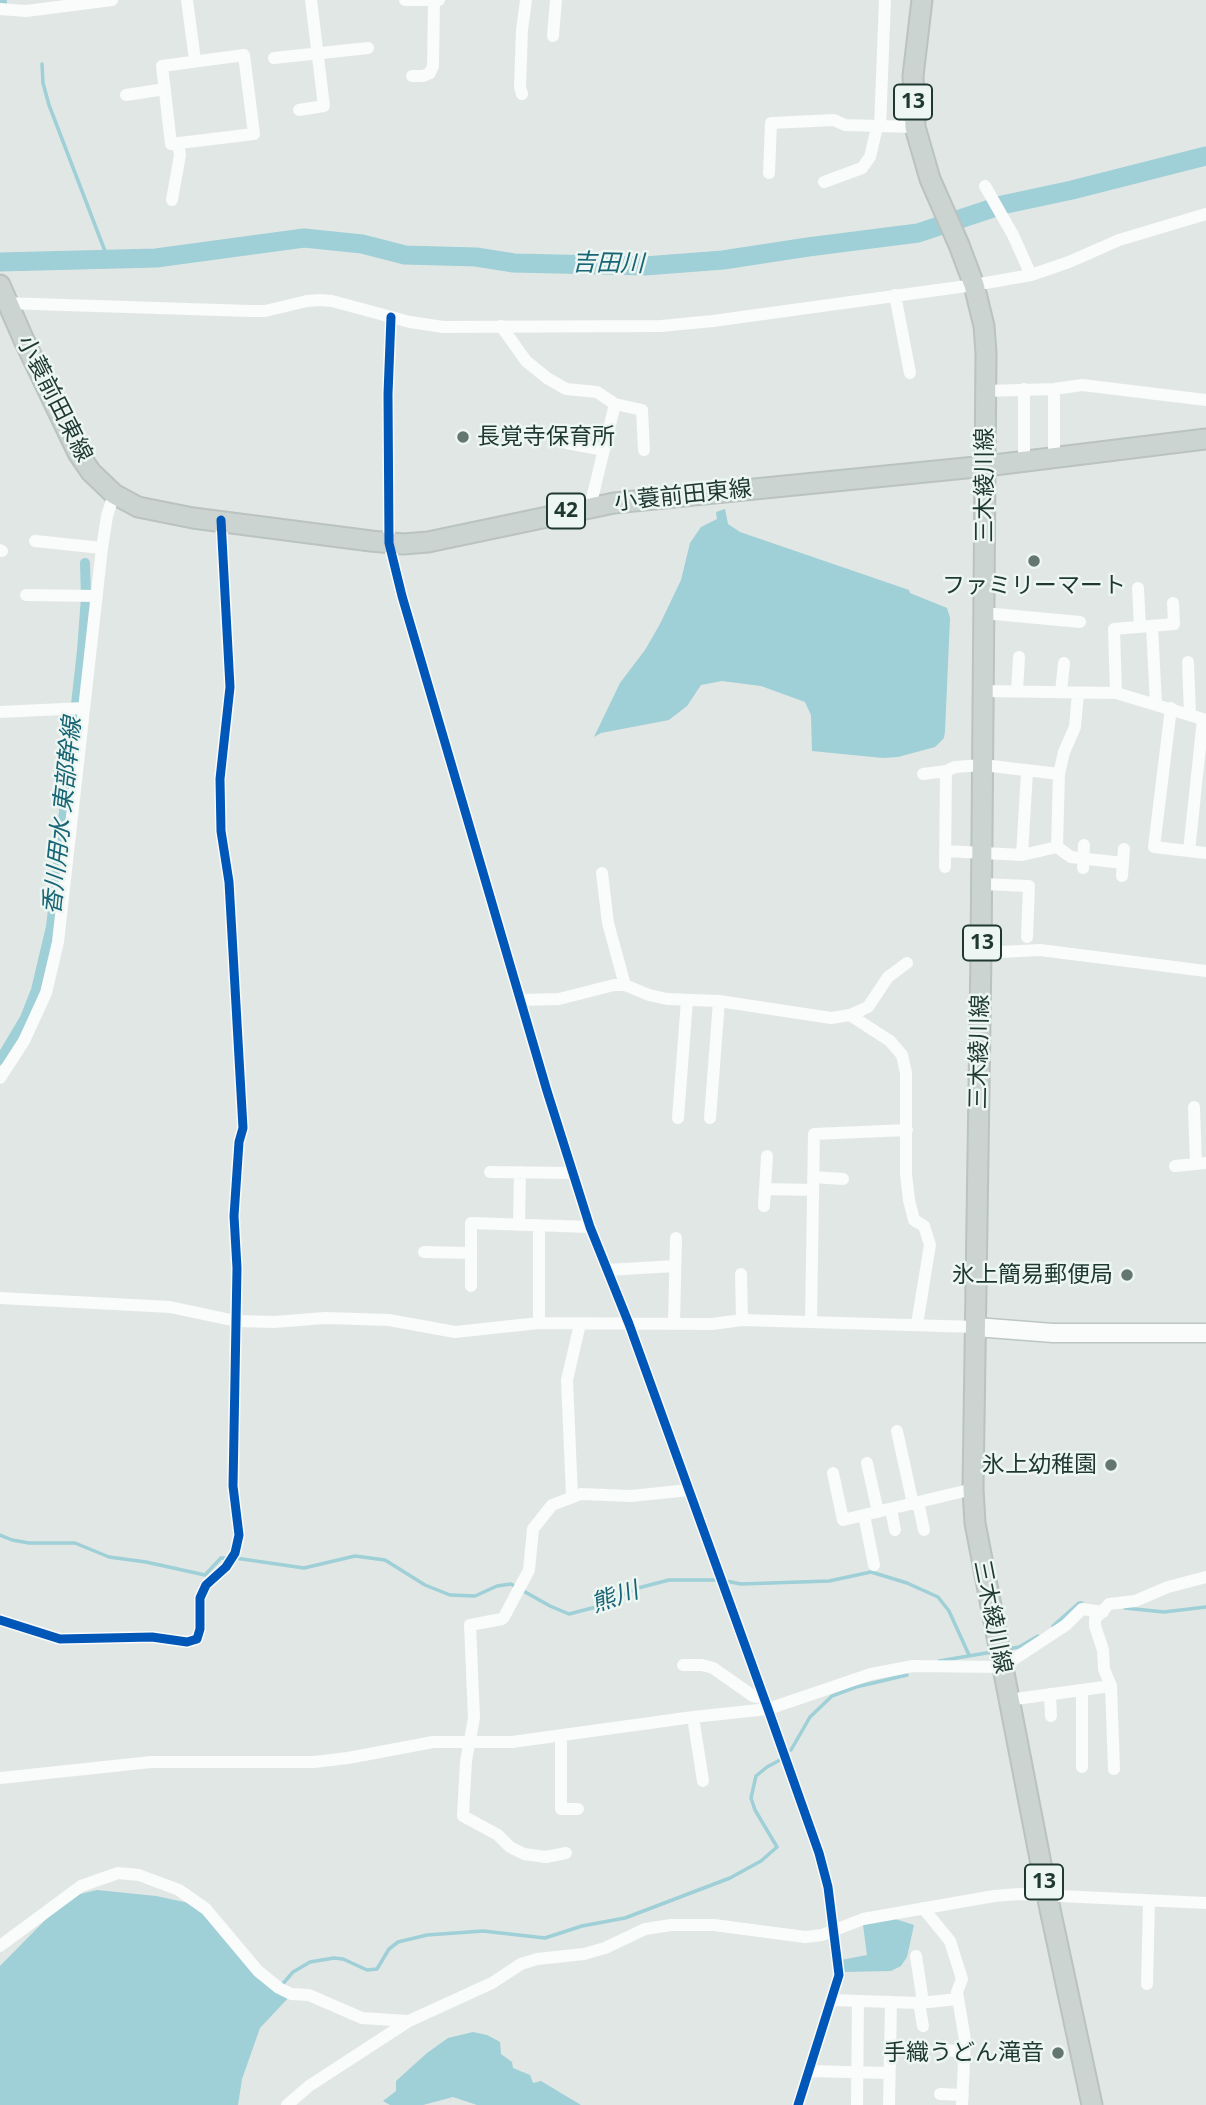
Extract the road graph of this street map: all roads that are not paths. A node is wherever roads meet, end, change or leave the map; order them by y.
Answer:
1 (112, 0) edge
2 (187, 0) edge
3 (311, 0) edge
4 (405, 0) edge
5 (436, 0) edge
6 (526, 0) edge
7 (556, 0) edge
8 (884, 0) edge
9 (922, 0) edge
10 (0, 9) edge
11 (553, 36) dead end
12 (368, 48) dead end
13 (317, 52) junction
14 (274, 58) dead end
15 (195, 60) junction
16 (412, 76) dead end
17 (165, 89) junction
18 (522, 94) dead end
19 (125, 95) dead end
20 (299, 110) dead end
21 (878, 127) junction
22 (915, 127) junction
23 (178, 143) junction
24 (769, 173) dead end
25 (824, 182) dead end
26 (987, 189) dead end
27 (172, 200) dead end
28 (1206, 214) edge
29 (1031, 275) junction
30 (974, 285) junction
31 (895, 295) junction
32 (3, 296) edge
33 (391, 317) junction
34 (501, 326) junction
35 (911, 373) dead end
36 (1024, 389) junction
37 (1054, 389) junction
38 (986, 391) junction
39 (1206, 400) edge
40 (615, 404) junction
41 (1206, 439) edge
42 (568, 443) dead end
43 (604, 450) junction
44 (644, 450) dead end
45 (1054, 457) junction
46 (1024, 461) junction
47 (986, 466) junction
48 (114, 494) junction
49 (590, 507) junction
50 (221, 520) junction
51 (35, 541) dead end
52 (389, 543) junction
53 (102, 548) junction
54 (1138, 587) dead end
55 (26, 595) dead end
56 (90, 596) junction
57 (1173, 603) dead end
58 (984, 613) junction
59 (1080, 622) dead end
60 (1146, 626) junction
61 (1019, 657) dead end
62 (1188, 662) dead end
63 (1064, 663) dead end
64 (983, 691) junction
65 (1017, 691) junction
66 (1061, 692) junction
67 (1078, 693) junction
68 (1116, 693) junction
69 (1156, 704) junction
70 (78, 708) junction
71 (1171, 708) junction
72 (0, 712) edge
73 (1190, 715) junction
74 (1204, 720) edge
75 (983, 765) junction
76 (946, 771) junction
77 (1027, 772) junction
78 (923, 774) dead end
79 (1059, 774) junction
80 (1057, 847) junction
81 (946, 851) junction
82 (1189, 851) junction
83 (1206, 853) edge
84 (982, 855) junction
85 (1021, 855) junction
86 (1123, 863) dead end
87 (945, 867) dead end
88 (603, 873) dead end
89 (982, 884) junction
90 (1027, 937) dead end
91 (981, 953) junction
92 (906, 963) dead end
93 (1206, 971) edge
94 (625, 985) junction
95 (522, 1000) junction
96 (687, 1000) junction
97 (719, 1001) junction
98 (850, 1015) junction
99 (0, 1078) edge
100 (1194, 1107) dead end
101 (678, 1118) dead end
102 (710, 1118) dead end
103 (907, 1130) junction
104 (767, 1156) dead end
105 (1201, 1163) edge
106 (1175, 1166) dead end
107 (490, 1172) dead end
108 (520, 1172) junction
109 (573, 1172) junction
110 (813, 1177) junction
111 (843, 1179) dead end
112 (765, 1189) junction
113 (813, 1190) junction
114 (764, 1206) dead end
115 (519, 1225) junction
116 (539, 1225) junction
117 (590, 1227) junction
118 (676, 1238) dead end
119 (424, 1252) dead end
120 (471, 1253) junction
121 (675, 1266) junction
122 (607, 1270) junction
123 (741, 1274) dead end
124 (471, 1286) dead end
125 (0, 1298) edge
126 (742, 1320) junction
127 (236, 1321) junction
128 (811, 1321) junction
129 (539, 1323) junction
130 (580, 1324) junction
131 (629, 1324) junction
132 (674, 1324) junction
133 (918, 1324) junction
134 (976, 1327) junction
135 (1206, 1333) edge
136 (897, 1431) dead end
137 (867, 1463) dead end
138 (833, 1474) dead end
139 (973, 1489) junction
140 (689, 1490) junction
141 (572, 1496) junction
142 (916, 1503) junction
143 (884, 1510) junction
144 (864, 1515) junction
145 (895, 1530) dead end
146 (925, 1530) dead end
147 (874, 1565) dead end
148 (1206, 1577) edge
149 (1106, 1608) junction
150 (0, 1620) edge
151 (1000, 1656) junction
152 (682, 1665) dead end
153 (1111, 1686) junction
154 (1082, 1690) junction
155 (1050, 1694) junction
156 (1008, 1700) junction
157 (766, 1704) junction
158 (1051, 1716) dead end
159 (693, 1717) junction
160 (561, 1736) junction
161 (469, 1742) junction
162 (1082, 1767) dead end
163 (1114, 1769) dead end
164 (0, 1778) edge
165 (704, 1781) dead end
166 (578, 1809) dead end
167 (566, 1853) dead end
168 (1047, 1895) junction
169 (1149, 1900) junction
170 (1206, 1903) edge
171 (923, 1908) junction
172 (833, 1928) junction
173 (0, 1946) edge
174 (916, 1956) dead end
175 (1147, 1984) dead end
176 (957, 1999) junction
177 (831, 2000) junction
178 (858, 2002) junction
179 (891, 2003) junction
180 (921, 2003) junction
181 (409, 2021) junction
182 (923, 2026) dead end
183 (946, 2050) dead end
184 (964, 2052) junction
185 (809, 2071) junction
186 (857, 2073) junction
187 (889, 2073) junction
188 (940, 2094) dead end
189 (962, 2100) edge
190 (286, 2105) edge
191 (798, 2105) edge
192 (857, 2105) edge
193 (889, 2105) edge
194 (1092, 2105) edge

1 - 10 street
2 - 15 street
3 - 13 street
4 - 5 street
5 - 16 street
6 - 18 street
7 - 11 street
8 - 21 street
9 - 22 main road, 三木綾川線 / 13
12 - 13 street
13 - 14 street
13 - 20 street
15 - 17 street
15 - 23 street
17 - 19 street
17 - 23 street
21 - 22 street
21 - 24 street
21 - 25 street
22 - 30 main road, 三木綾川線 / 13
23 - 27 street
26 - 29 street
28 - 29 street
29 - 30 street
30 - 31 street
30 - 38 main road, 三木綾川線 / 13
31 - 34 street
31 - 35 street
32 - 33 street
32 - 48 main road, 小蓑前田東線 / 42
33 - 34 street
33 - 52 street
34 - 40 street
36 - 37 street
36 - 38 street
36 - 46 street
37 - 39 street
37 - 45 street
38 - 47 main road, 三木綾川線 / 13
40 - 43 street
40 - 44 street
41 - 45 main road, 小蓑前田東線 / 42
42 - 43 street
43 - 49 street
45 - 46 main road, 小蓑前田東線 / 42
46 - 47 main road, 小蓑前田東線 / 42
47 - 49 main road, 小蓑前田東線 / 42
47 - 58 main road, 三木綾川線 / 13
48 - 50 main road, 小蓑前田東線 / 42
48 - 53 street
49 - 52 main road, 小蓑前田東線 / 42
50 - 52 main road, 小蓑前田東線 / 42
50 - 127 street
51 - 53 street
52 - 95 street
53 - 56 street
54 - 60 street
55 - 56 street
56 - 70 street
57 - 60 street
58 - 59 street
58 - 64 main road, 三木綾川線 / 13
60 - 68 street
60 - 69 street
61 - 65 street
62 - 73 street
63 - 66 street
64 - 65 street
64 - 75 main road, 三木綾川線 / 13
65 - 66 street
66 - 67 street
67 - 68 street
67 - 79 street
68 - 69 street
69 - 71 street
70 - 72 street
70 - 99 street
71 - 73 street
71 - 82 street
73 - 74 street
74 - 82 street
75 - 76 street
75 - 77 street
75 - 84 main road, 三木綾川線 / 13
76 - 78 street
76 - 81 street
77 - 79 street
77 - 85 street
79 - 80 street
80 - 85 street
80 - 86 street
81 - 84 street
81 - 87 street
82 - 83 street
84 - 85 street
84 - 89 main road, 三木綾川線 / 13
88 - 94 street
89 - 90 street
89 - 91 main road, 三木綾川線 / 13
91 - 93 street
91 - 134 main road, 三木綾川線 / 13
92 - 98 street
94 - 95 street
94 - 96 street
95 - 109 street
96 - 97 street
96 - 101 street
97 - 98 street
97 - 102 street
98 - 103 street
100 - 105 street
103 - 110 street
103 - 133 street
104 - 112 street
105 - 106 street
107 - 108 street
108 - 109 street
108 - 115 street
109 - 117 street
110 - 111 street
110 - 113 street
112 - 113 street
112 - 114 street
113 - 128 street
115 - 116 street
115 - 120 street
116 - 117 street
116 - 129 street
117 - 122 street
118 - 121 street
119 - 120 street
120 - 124 street
121 - 122 street
121 - 132 street
122 - 131 street
123 - 126 street
125 - 127 street
126 - 128 street
126 - 132 street
127 - 129 street
127 - 150 street
128 - 133 street
129 - 130 street
130 - 131 street
130 - 141 street
131 - 132 street
131 - 140 street
133 - 134 street
134 - 135 street
134 - 139 main road, 三木綾川線 / 13
136 - 142 street
137 - 143 street
138 - 144 street
139 - 142 street
139 - 151 main road, 三木綾川線 / 13
140 - 141 street
140 - 157 street
141 - 161 street
142 - 143 street
142 - 146 street
143 - 144 street
143 - 145 street
144 - 147 street
148 - 149 street
149 - 151 street
149 - 153 street
151 - 156 main road, 三木綾川線 / 13
151 - 157 street
152 - 157 street
153 - 154 street
153 - 163 street
154 - 155 street
154 - 162 street
155 - 156 street
155 - 158 street
156 - 168 main road, 三木綾川線 / 13
157 - 159 street
157 - 172 street
159 - 160 street
159 - 165 street
160 - 161 street
160 - 166 street
161 - 164 street
161 - 167 street
168 - 169 street
168 - 171 street
168 - 194 main road, 三木綾川線 / 13
169 - 170 street
169 - 175 street
171 - 172 street
171 - 176 street
172 - 177 street
172 - 181 street
173 - 181 street
174 - 180 street
176 - 180 street
176 - 184 street
177 - 178 street
177 - 185 street
178 - 179 street
178 - 186 street
179 - 180 street
179 - 187 street
180 - 182 street
181 - 190 street
183 - 184 street
184 - 189 street
185 - 186 street
185 - 191 street
186 - 187 street
186 - 192 street
187 - 193 street
188 - 189 street

